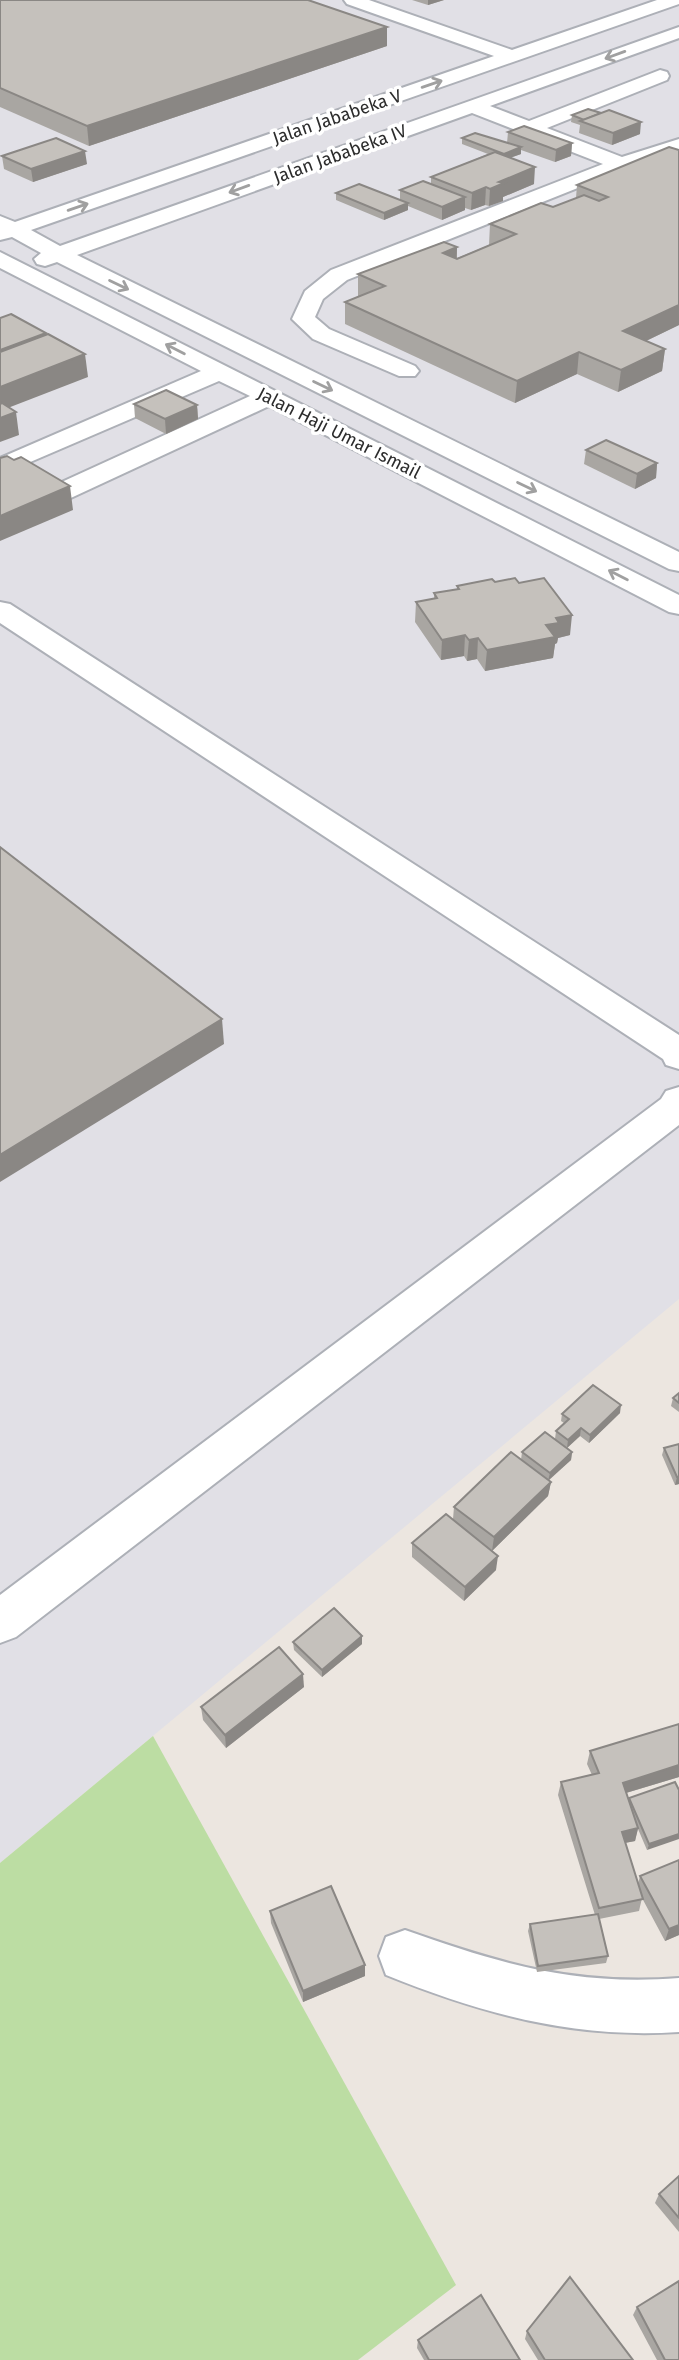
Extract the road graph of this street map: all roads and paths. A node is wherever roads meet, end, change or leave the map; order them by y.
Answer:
1 (353, 0) edge
2 (673, 0) edge
3 (679, 32) edge
4 (511, 56) junction
5 (660, 76) dead end
6 (472, 106) junction
7 (530, 128) junction
8 (679, 145) edge
9 (621, 164) junction
10 (4, 228) edge
11 (58, 254) junction
12 (6, 267) edge
13 (407, 371) dead end
14 (219, 372) junction
15 (269, 397) junction
16 (0, 467) edge
17 (51, 497) edge
18 (679, 563) edge
19 (679, 606) edge
20 (0, 610) edge
21 (679, 1056) edge
22 (679, 1100) edge
23 (0, 1622) edge
24 (405, 1956) dead end
25 (679, 2005) edge

1 - 4 street
2 - 4 street, Jalan Jababeka V
3 -> 6 street, Jalan Jababeka IV
10 -> 4 street, Jalan Jababeka V
5 - 7 street
6 - 7 street
6 -> 11 street, Jalan Jababeka IV
7 - 9 street
8 - 9 street
9 - 13 street
10 - 11 street, Jalan Haji Umar Ismail
11 - 12 street, Jalan Jababeka IV
11 -> 18 street, Jalan Haji Umar Ismail
14 -> 12 street, Jalan Haji Umar Ismail
14 - 15 street, Jalan Haji Umar Ismail
14 - 16 street
15 - 17 street
19 -> 15 street, Jalan Haji Umar Ismail
20 - 21 street
22 - 23 street
24 - 25 street

